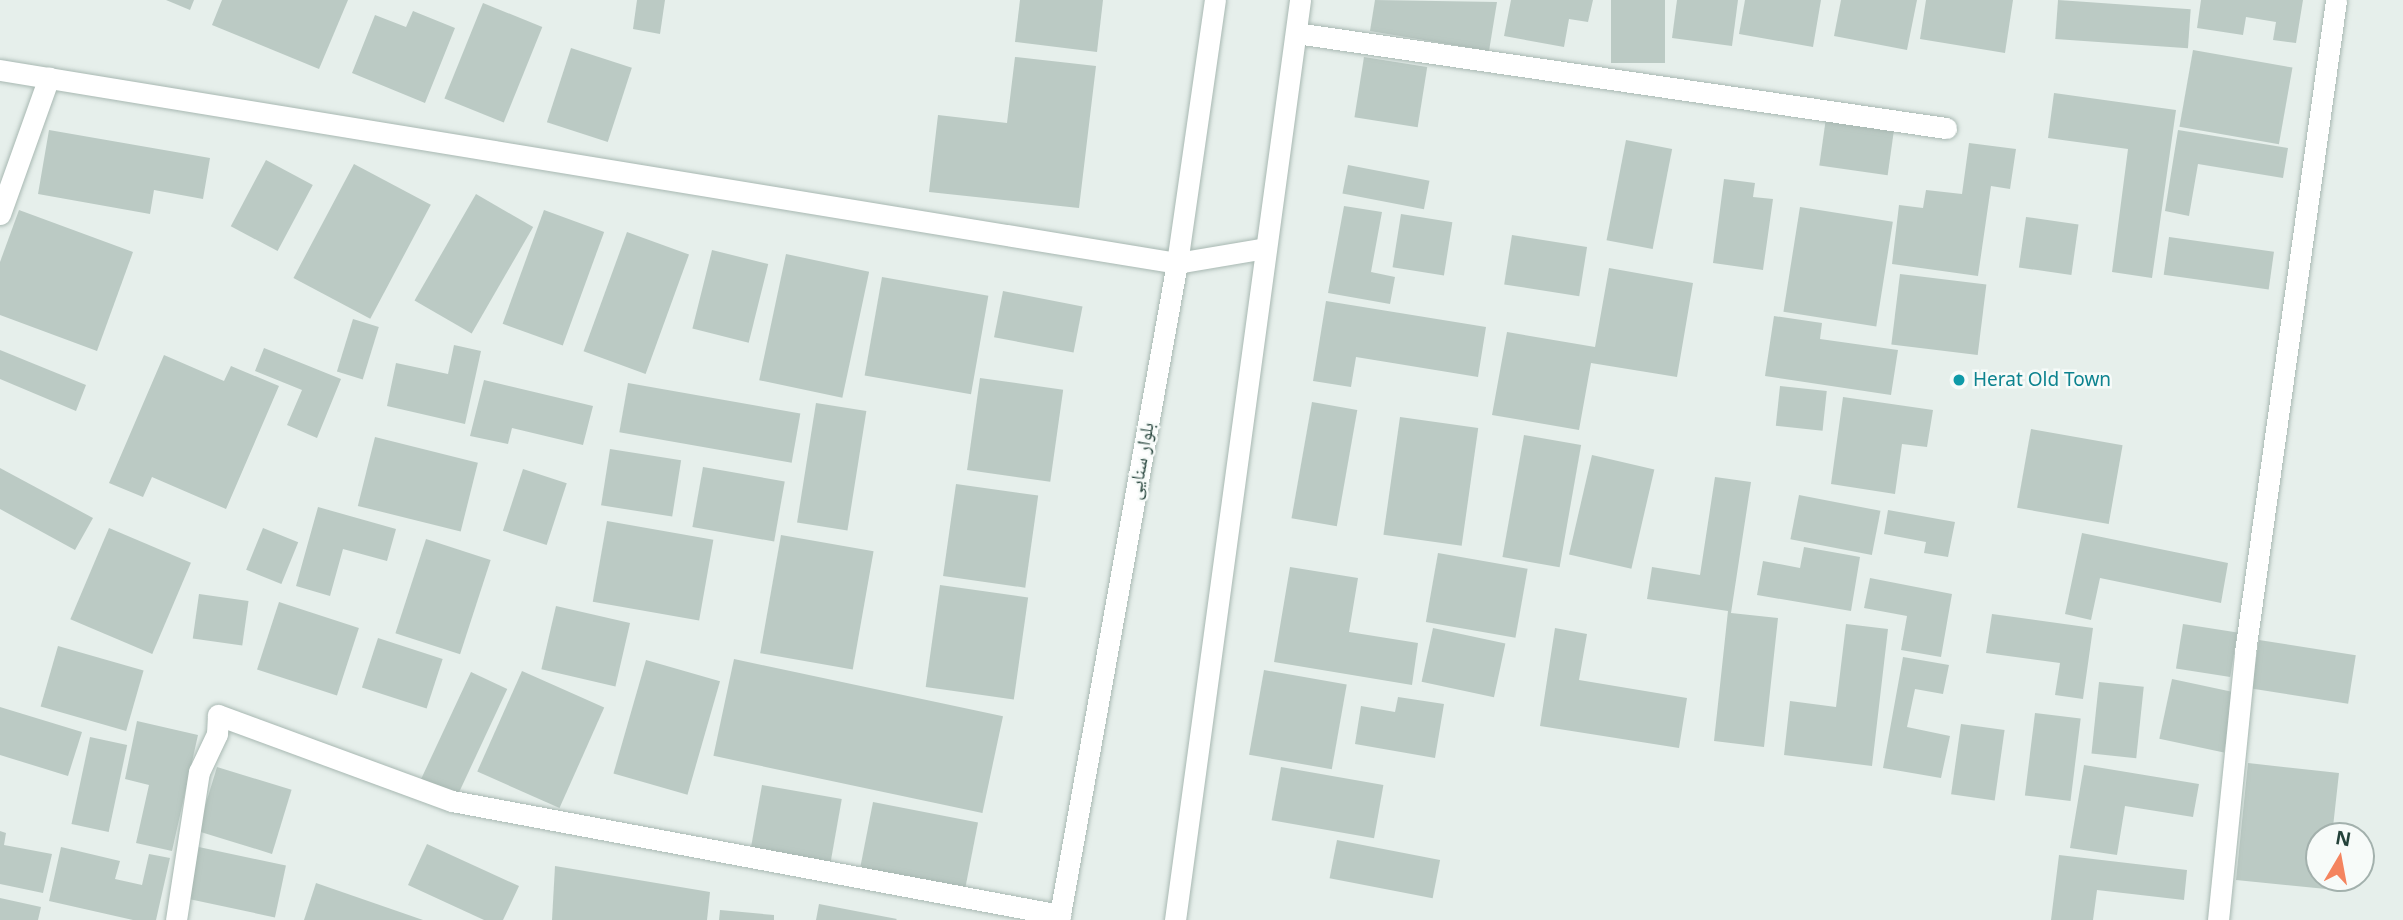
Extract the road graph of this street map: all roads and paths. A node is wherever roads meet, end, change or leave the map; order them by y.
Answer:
1 (1215, 0) edge
2 (1300, 0) edge
3 (2336, 0) edge
4 (1296, 33) junction
5 (0, 69) edge
6 (49, 77) junction
7 (1946, 128) dead end
8 (0, 214) edge
9 (1266, 248) junction
10 (1177, 263) junction
11 (1060, 918) edge
12 (176, 920) edge
13 (1175, 920) edge
14 (2218, 920) edge

1 - 10 street, بلوار سنایی
2 - 4 street
3 - 14 street
4 - 7 street
4 - 9 street
5 - 6 street
6 - 8 street
6 - 10 street
9 - 10 street
9 - 13 street
10 - 11 street, بلوار سنایی
11 - 12 street

